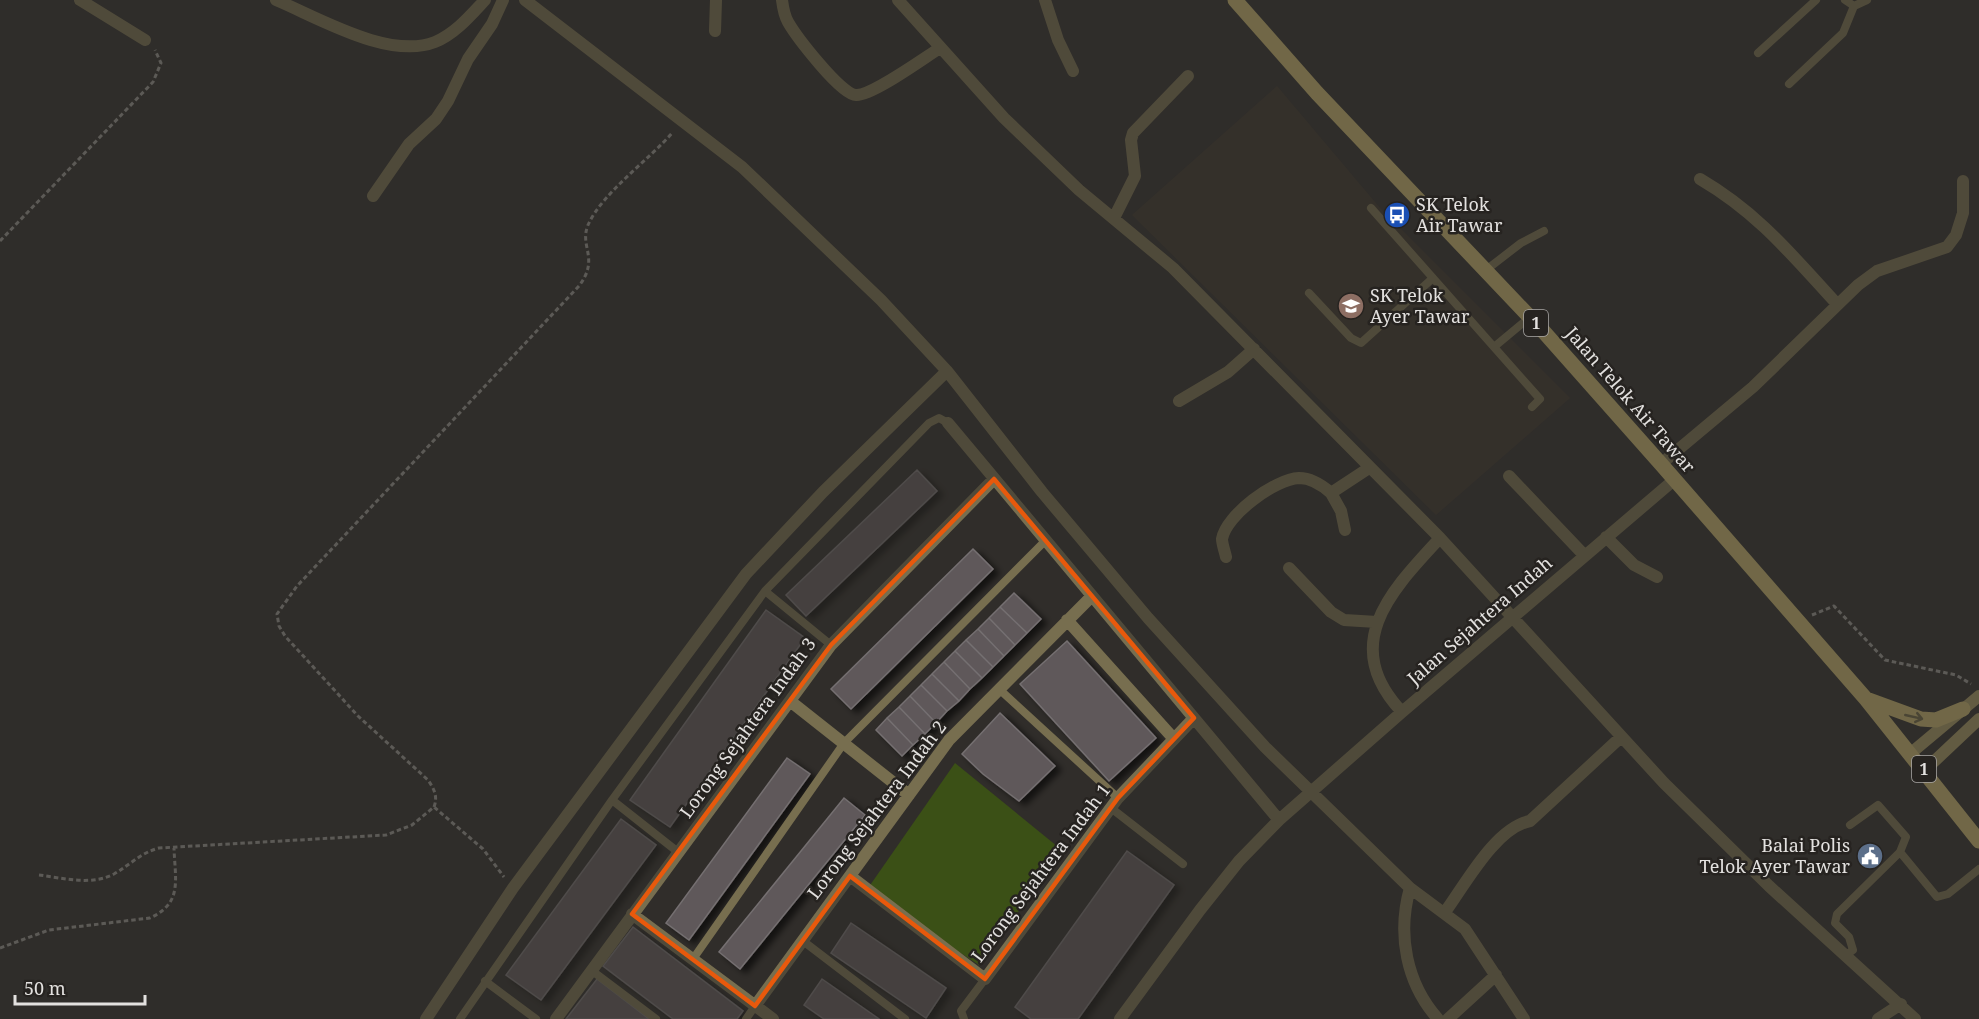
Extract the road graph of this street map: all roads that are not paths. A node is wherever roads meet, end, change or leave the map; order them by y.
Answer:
1 (80, 0) edge
2 (276, 0) edge
3 (485, 0) edge
4 (503, 0) edge
5 (525, 0) edge
6 (716, 0) edge
7 (782, 0) edge
8 (898, 0) edge
9 (1045, 0) edge
10 (1235, 0) edge
11 (1816, 0) edge
12 (1845, 0) edge
13 (1867, 0) edge
14 (1854, 6) junction
15 (715, 31) dead end
16 (146, 40) road end
17 (940, 48) junction
18 (1758, 53) dead end
19 (1073, 71) dead end
20 (1188, 76) dead end
21 (1789, 84) dead end
22 (1700, 179) dead end
23 (1963, 181) dead end
24 (373, 196) dead end
25 (1371, 208) dead end
26 (1114, 219) junction
27 (1544, 231) dead end
28 (1486, 270) junction
29 (1433, 278) junction
30 (1309, 293) dead end
31 (1836, 303) junction
32 (1530, 317) junction
33 (1494, 348) junction
34 (1254, 349) junction
35 (947, 371) junction
36 (1179, 402) dead end
37 (1532, 407) dead end
38 (948, 423) joint
39 (1661, 464) junction
40 (1369, 468) junction
41 (1509, 476) dead end
42 (994, 479) junction
43 (1674, 480) junction
44 (1331, 493) junction
45 (1345, 530) dead end
46 (1606, 537) junction
47 (1440, 538) junction
48 (1046, 540) junction
49 (1584, 555) junction
50 (1227, 557) dead end
51 (1289, 568) dead end
52 (1657, 577) dead end
53 (765, 591) junction
54 (1092, 596) junction
55 (1514, 616) junction
56 (1067, 620) junction
57 (1377, 622) junction
58 (831, 645) junction
59 (999, 689) junction
60 (1979, 696) edge
61 (1866, 699) junction
62 (790, 701) junction
63 (1964, 710) junction
64 (1402, 712) junction
65 (1194, 718) junction
66 (1979, 719) edge
67 (1621, 737) junction
68 (1174, 739) junction
69 (844, 743) junction
70 (1911, 753) junction
71 (1925, 770) junction
72 (1310, 791) junction
73 (909, 795) junction
74 (612, 800) junction
75 (1115, 803) junction
76 (1280, 820) junction
77 (1850, 825) dead end
78 (1979, 841) edge
79 (678, 852) junction
80 (1900, 852) junction
81 (1183, 864) dead end
82 (1979, 869) edge
83 (850, 876) junction
84 (1410, 888) junction
85 (1445, 912) junction
86 (632, 914) junction
87 (803, 941) junction
88 (1846, 955) junction
89 (693, 959) junction
90 (591, 970) junction
91 (1496, 975) junction
92 (985, 979) junction
93 (485, 981) junction
94 (1901, 1004) junction
95 (755, 1006) junction
96 (426, 1019) edge
97 (460, 1019) edge
98 (536, 1019) edge
99 (556, 1019) edge
100 (656, 1019) edge
101 (746, 1019) edge
102 (773, 1019) edge
103 (905, 1019) edge
104 (964, 1019) edge
105 (1120, 1019) edge
106 (1438, 1019) edge
107 (1448, 1019) edge
108 (1524, 1019) edge
109 (1878, 1019) edge
110 (1915, 1019) edge

1 - 16 street
2 - 3 street
4 - 24 street
5 - 35 street
6 - 15 street
7 - 17 street
8 - 17 street
9 - 19 street
10 - 28 main road, Jalan Telok Air Tawar / 1
11 - 18 lane
12 - 14 lane
13 - 14 lane
14 - 21 lane
17 - 26 street
20 - 26 street
22 - 31 street
23 - 31 street
25 - 29 lane
26 - 34 street
27 - 28 lane
28 - 32 main road, Jalan Telok Air Tawar / 1
29 - 30 lane
29 - 33 lane
31 - 39 street
32 - 33 lane
32 - 39 main road, Jalan Telok Air Tawar / 1
33 - 37 lane
34 - 36 street
34 - 40 street
35 - 72 street
35 - 96 street
38 - 42 street
38 - 53 lane
39 - 43 main road, Jalan Telok Air Tawar / 1
40 - 44 street
40 - 47 street
41 - 49 street
42 - 48 street
42 - 58 street, Lorong Sejahtera Indah 3
43 - 46 street, Jalan Sejahtera Indah
43 - 61 main road, Jalan Telok Air Tawar / 1
44 - 45 street
44 - 50 street
46 - 49 street, Jalan Sejahtera Indah
46 - 52 street
47 - 55 street
47 - 57 street
48 - 54 street
48 - 69 lane
49 - 55 street, Jalan Sejahtera Indah
51 - 57 street
53 - 58 lane
53 - 74 lane
54 - 56 street, Lorong Sejahtera Indah 2
54 - 65 street
55 - 64 street, Jalan Sejahtera Indah
55 - 67 street
56 - 59 street, Lorong Sejahtera Indah 2
56 - 68 street
57 - 64 street
58 - 62 street, Lorong Sejahtera Indah 3
59 - 73 street, Lorong Sejahtera Indah 2
59 - 75 lane
60 - 63 main road
61 -> 63 main road
61 - 70 main road, Jalan Telok Air Tawar / 1
62 - 69 street
62 - 79 street, Lorong Sejahtera Indah 3
63 - 70 main road
64 - 72 street, Jalan Sejahtera Indah
65 - 68 street, Lorong Sejahtera Indah 1
65 - 76 street
66 - 71 main road
67 - 85 street
67 - 88 street
68 - 75 street, Lorong Sejahtera Indah 1
69 - 73 street
69 - 89 lane
70 - 71 main road, Jalan Telok Air Tawar / 1
71 - 78 main road, Jalan Telok Air Tawar / 1
72 - 76 street, Jalan Sejahtera Indah
72 - 84 street
73 - 83 street, Lorong Sejahtera Indah 2
74 - 79 lane
74 - 93 lane
75 - 81 lane
75 - 92 street, Lorong Sejahtera Indah 1
76 - 105 street, Jalan Sejahtera Indah
77 - 80 lane
79 - 86 street, Lorong Sejahtera Indah 3
80 - 82 lane
80 - 88 lane
83 - 87 street, Lorong Sejahtera Indah 2
83 - 92 street, Lorong Sejahtera Indah 1
84 - 85 street
84 - 106 street
85 - 91 street
86 - 89 street
86 - 90 street, Lorong Sejahtera Indah 3
87 - 95 street, Lorong Sejahtera Indah 2
87 - 103 lane
88 - 94 street
89 - 95 street
90 - 99 street, Lorong Sejahtera Indah 3
90 - 100 lane
91 - 107 street
91 - 108 street
92 - 104 lane
93 - 97 lane
93 - 98 lane
94 - 109 street
94 - 110 street
95 - 101 lane
95 - 102 street

